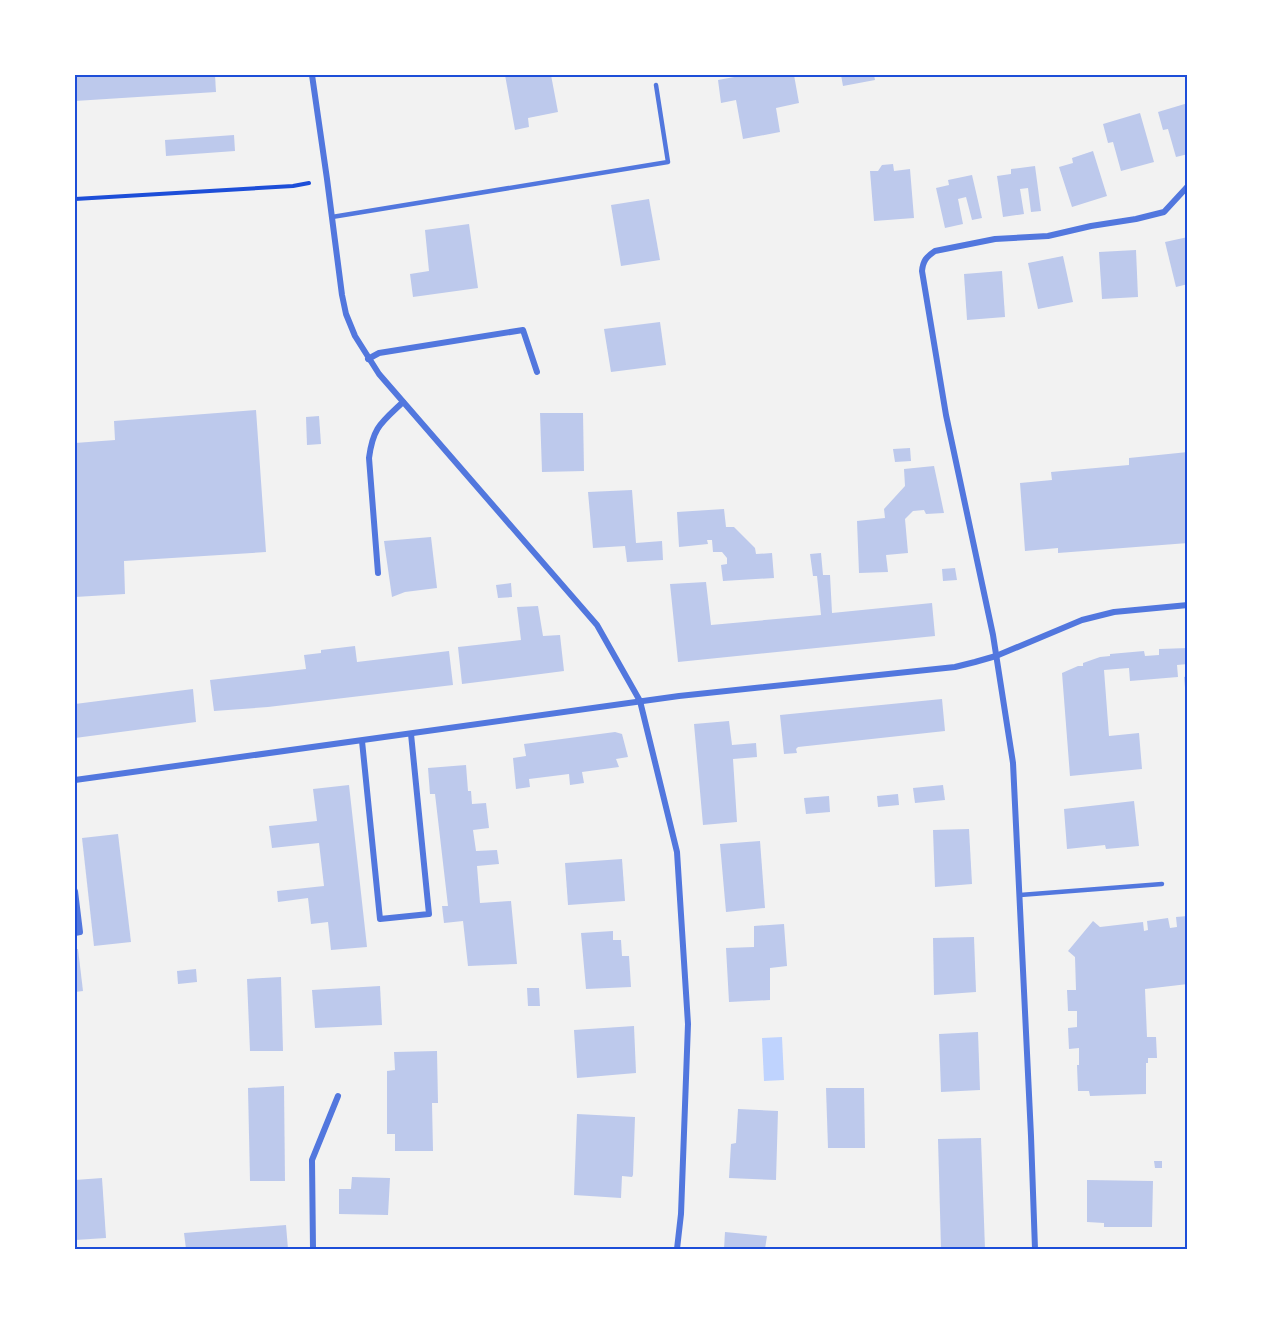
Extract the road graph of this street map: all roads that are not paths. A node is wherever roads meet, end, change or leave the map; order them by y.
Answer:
1 (312, 75) edge
2 (656, 84) dead end
3 (1188, 186) edge
4 (332, 217) junction
5 (368, 358) junction
6 (537, 372) dead end
7 (403, 402) junction
8 (378, 573) dead end
9 (1188, 605) edge
10 (996, 656) junction
11 (640, 701) junction
12 (411, 734) junction
13 (362, 741) junction
14 (75, 780) edge
15 (1162, 884) dead end
16 (75, 891) edge
17 (1020, 894) junction
18 (75, 933) edge
19 (338, 1096) dead end
20 (313, 1249) edge
21 (677, 1249) edge
22 (1035, 1249) edge

1 - 4 street
2 - 4 lane
3 - 10 street
4 - 5 street
5 - 6 street
5 - 7 street
7 - 8 street
7 - 11 street
9 - 10 street
10 - 11 street
10 - 17 street
11 - 12 street
11 - 21 street
12 - 13 street
12 - 13 street
13 - 14 street
15 - 17 lane
16 - 18 street
17 - 22 street
19 - 20 street

